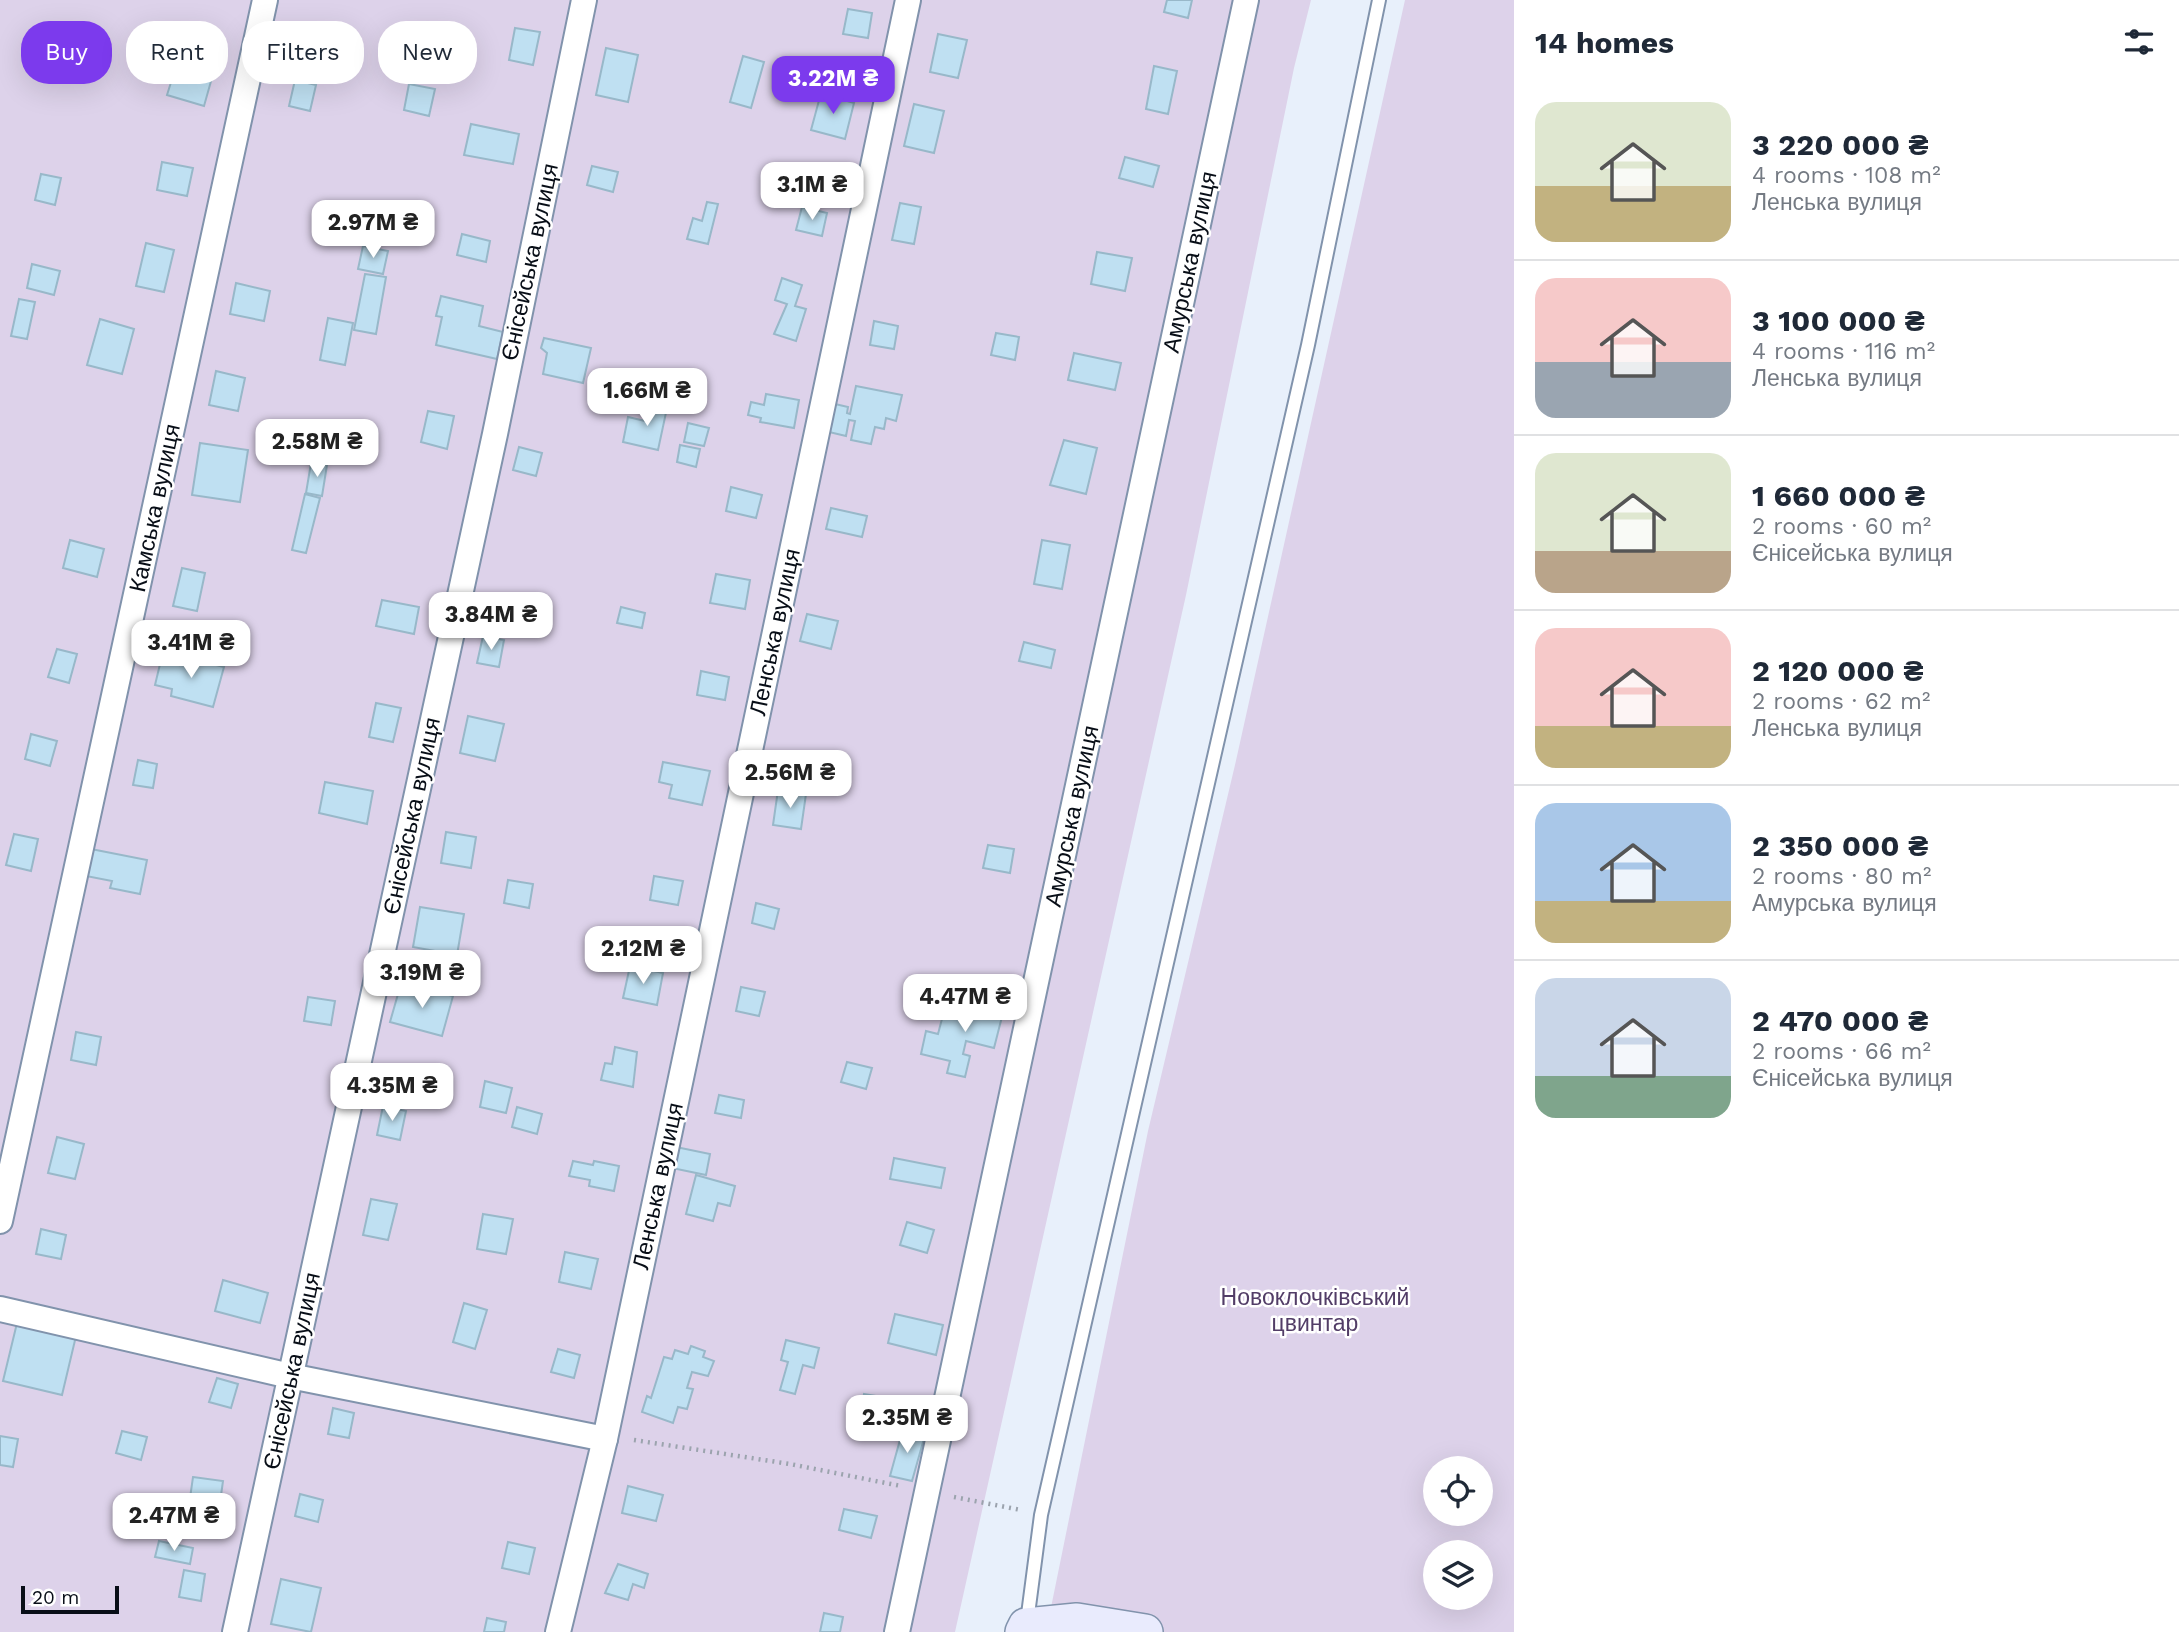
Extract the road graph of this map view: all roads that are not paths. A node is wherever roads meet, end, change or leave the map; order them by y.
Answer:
1 (265, 0) edge
2 (584, 0) edge
3 (908, 0) edge
4 (1245, 0) edge
5 (1379, 0) edge
6 (0, 1222) edge
7 (0, 1309) edge
8 (290, 1376) junction
9 (605, 1438) junction
10 (1025, 1629) edge
11 (235, 1632) edge
12 (558, 1632) edge
13 (897, 1632) edge
14 (1145, 1632) edge

1 - 6 street, Камська вулиця
2 - 8 street, Єнісейська вулиця
3 - 9 street, Ленська вулиця
4 - 13 street, Амурська вулиця
5 - 10 lane
7 - 8 street
8 - 9 street
8 - 11 street, Єнісейська вулиця
9 - 12 street, Ленська вулиця
10 - 14 street

